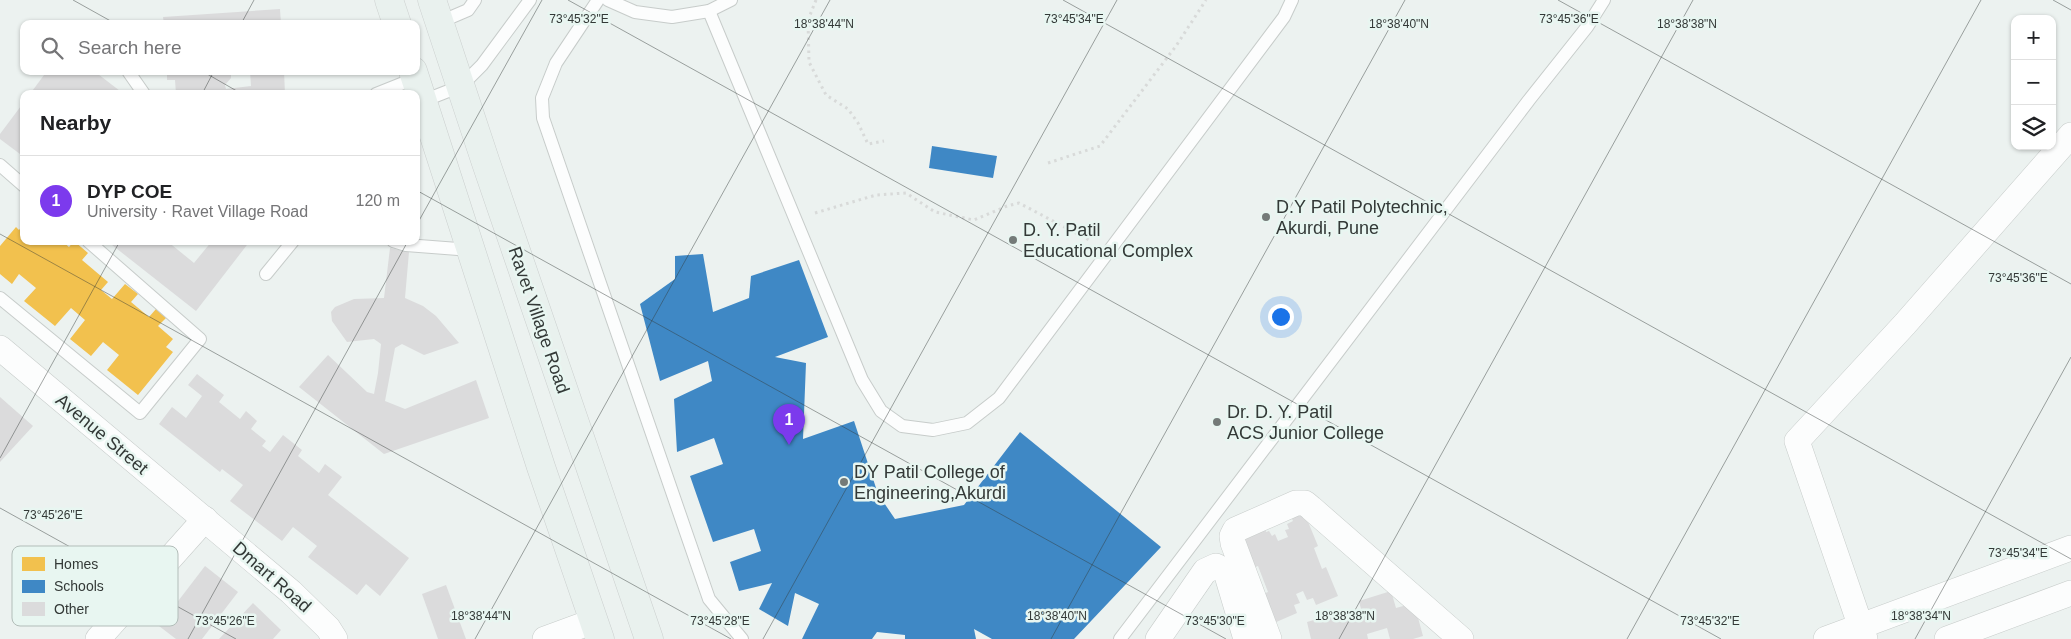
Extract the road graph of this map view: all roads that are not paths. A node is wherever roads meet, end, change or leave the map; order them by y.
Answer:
1 (389, 0) edge
2 (475, 0) edge
3 (530, 0) edge
4 (598, 0) edge
5 (608, 0) edge
6 (731, 0) edge
7 (1292, 0) edge
8 (1604, 0) edge
9 (436, 11) edge
10 (709, 11) junction
11 (396, 20) edge
12 (131, 75) edge
13 (418, 84) edge
14 (461, 86) junction
15 (141, 90) edge
16 (393, 90) edge
17 (420, 90) edge
18 (2071, 135) edge
19 (0, 165) edge
20 (20, 182) edge
21 (93, 245) edge
22 (290, 245) edge
23 (406, 245) edge
24 (471, 250) junction
25 (266, 274) dead end
26 (0, 298) edge
27 (0, 348) edge
28 (205, 519) junction
29 (2071, 548) edge
30 (178, 549) edge
31 (2071, 593) edge
32 (110, 626) edge
33 (597, 630) edge
34 (1863, 633) edge
35 (98, 639) edge
36 (335, 639) edge
37 (545, 639) edge
38 (649, 639) edge
39 (742, 639) edge
40 (1120, 639) edge
41 (1158, 639) edge
42 (1246, 639) edge
43 (1269, 639) edge
44 (1461, 639) edge
45 (1826, 639) edge
46 (1947, 639) edge

1 - 11 main road
2 - 9 lane
3 - 14 lane
4 - 39 lane
5 - 10 lane
6 - 10 lane
7 - 10 lane
8 - 40 lane
9 - 14 main road, Ravet Village Road
12 - 15 lane
13 - 14 lane
13 - 16 lane
14 - 38 main road, Ravet Village Road
17 - 24 main road
18 - 34 street
19 - 20 lane
21 - 26 lane
22 - 25 lane
23 - 24 lane
24 - 33 main road
27 - 28 street, Avenue Street
28 - 30 street
28 - 36 street, Dmart Road
29 - 34 street
31 - 46 street
32 - 35 street
33 - 37 street
34 - 45 street
41 - 42 street
43 - 44 street

